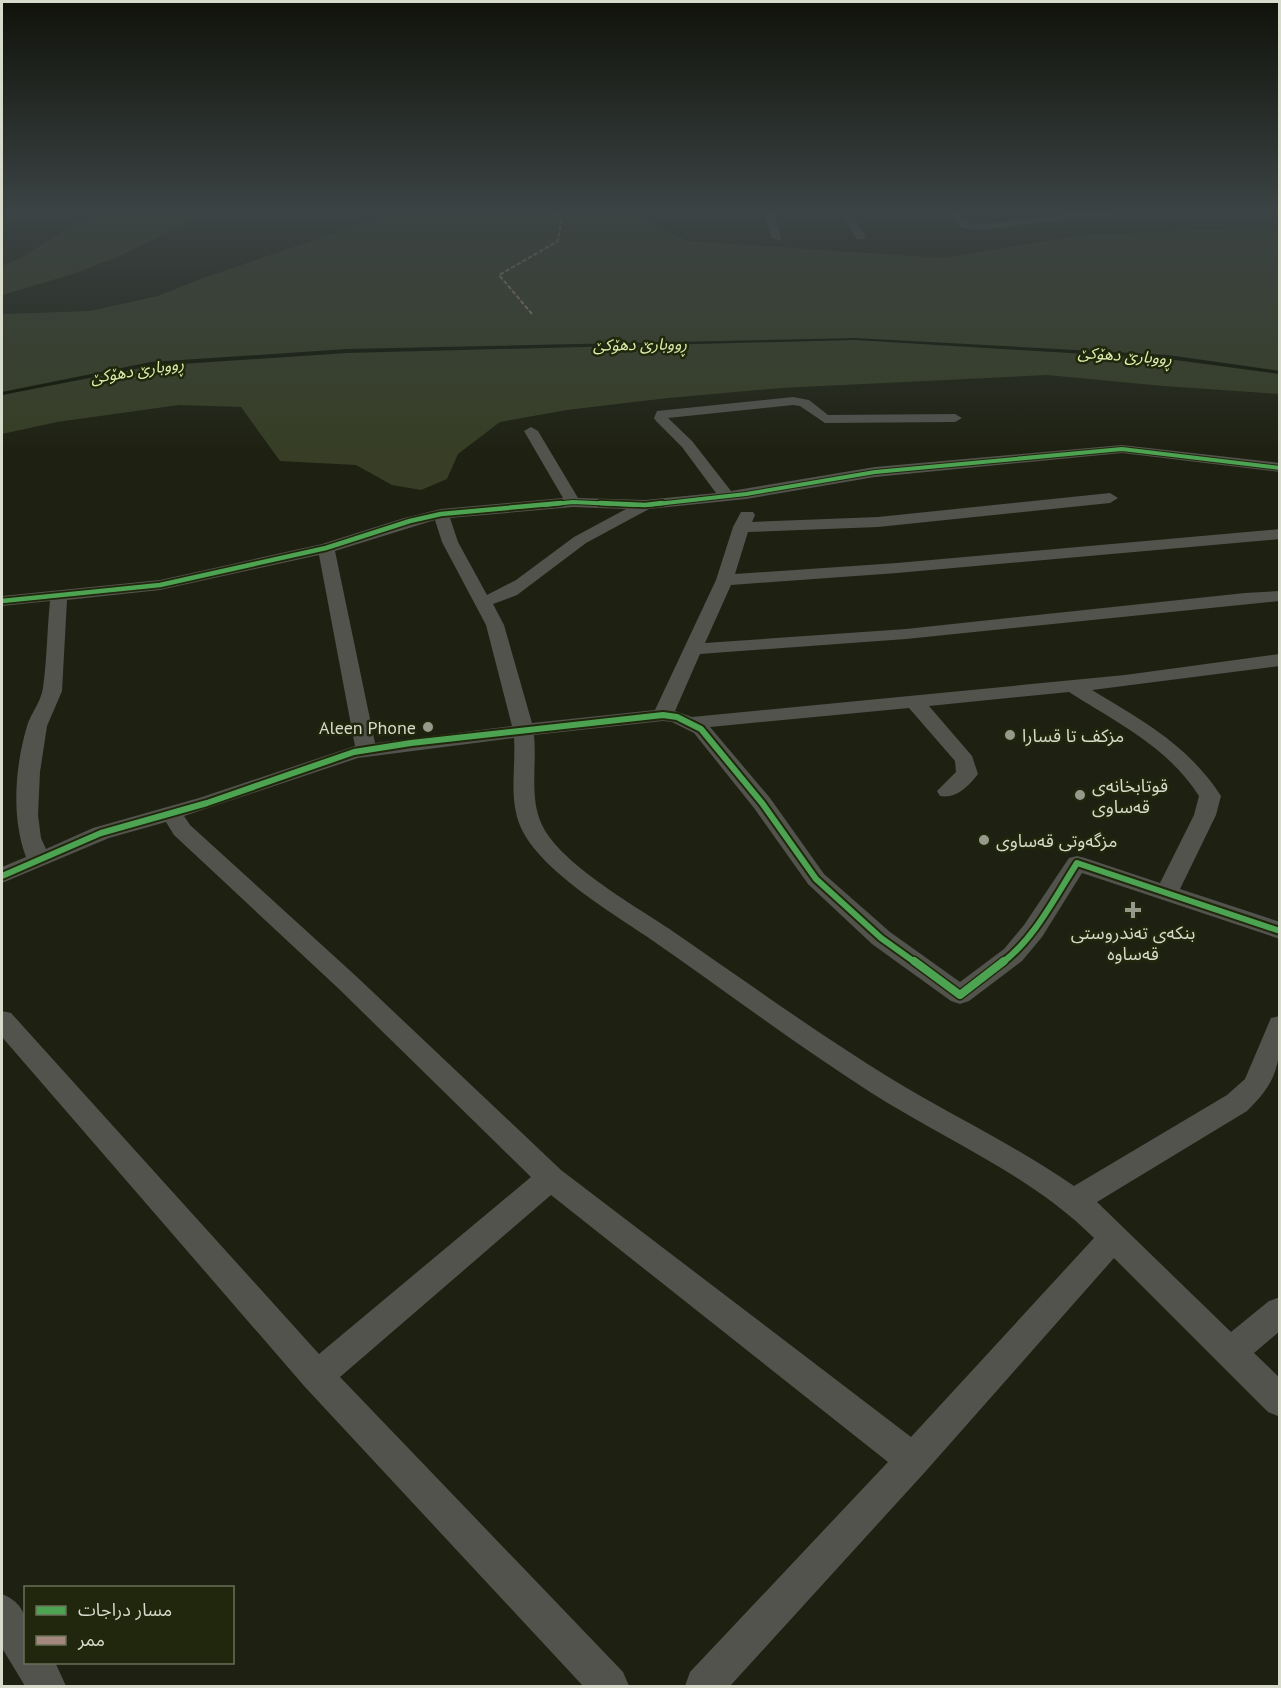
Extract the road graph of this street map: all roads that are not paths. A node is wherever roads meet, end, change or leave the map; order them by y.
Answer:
1 (955, 418) dead end
2 (531, 431) dead end
3 (1280, 468) edge
4 (746, 494) junction
5 (726, 495) junction
6 (1110, 498) dead end
7 (573, 502) junction
8 (645, 504) junction
9 (441, 514) junction
10 (741, 527) junction
11 (1280, 534) edge
12 (326, 548) junction
13 (725, 580) junction
14 (59, 594) junction
15 (1280, 597) edge
16 (2, 601) edge
17 (482, 602) junction
18 (695, 649) junction
19 (1280, 660) edge
20 (1072, 686) junction
21 (913, 700) junction
22 (663, 715) junction
23 (692, 723) junction
24 (524, 731) junction
25 (366, 750) junction
26 (948, 791) dead end
27 (171, 813) junction
28 (38, 858) junction
29 (2, 876) edge
30 (1167, 893) junction
31 (1280, 931) edge
32 (2, 1020) edge
33 (1280, 1025) edge
34 (551, 1178) junction
35 (1073, 1202) junction
36 (1113, 1238) junction
37 (1280, 1311) edge
38 (1230, 1353) junction
39 (317, 1376) junction
40 (1280, 1401) edge
41 (913, 1460) junction
42 (2, 1613) edge
43 (24, 1649) edge
44 (33, 1664) edge
45 (47, 1686) edge
46 (609, 1686) edge
47 (704, 1686) edge

1 - 5 street
2 - 7 street
3 - 4 street
4 - 5 street
4 - 10 street
5 - 8 street
6 - 10 street
7 - 8 street
7 - 9 street
8 - 17 street
9 - 12 street
9 - 17 street
10 - 13 street
11 - 13 street
12 - 14 street
12 - 25 street
13 - 18 street
14 - 16 street
14 - 28 street
15 - 18 street
17 - 24 street
18 - 22 street
19 - 20 street
20 - 21 street
20 - 30 street
21 - 23 street
21 - 26 street
22 - 23 street
22 - 24 street
23 - 30 street
24 - 25 street
24 - 35 street
25 - 27 street
27 - 28 street
27 - 34 street
28 - 29 street
30 - 31 street
32 - 39 street
33 - 35 street
34 - 39 street
34 - 41 street
35 - 36 street
36 - 38 street
36 - 41 street
37 - 38 street
38 - 40 street
39 - 46 street
41 - 47 street
42 - 43 street
44 - 45 street

